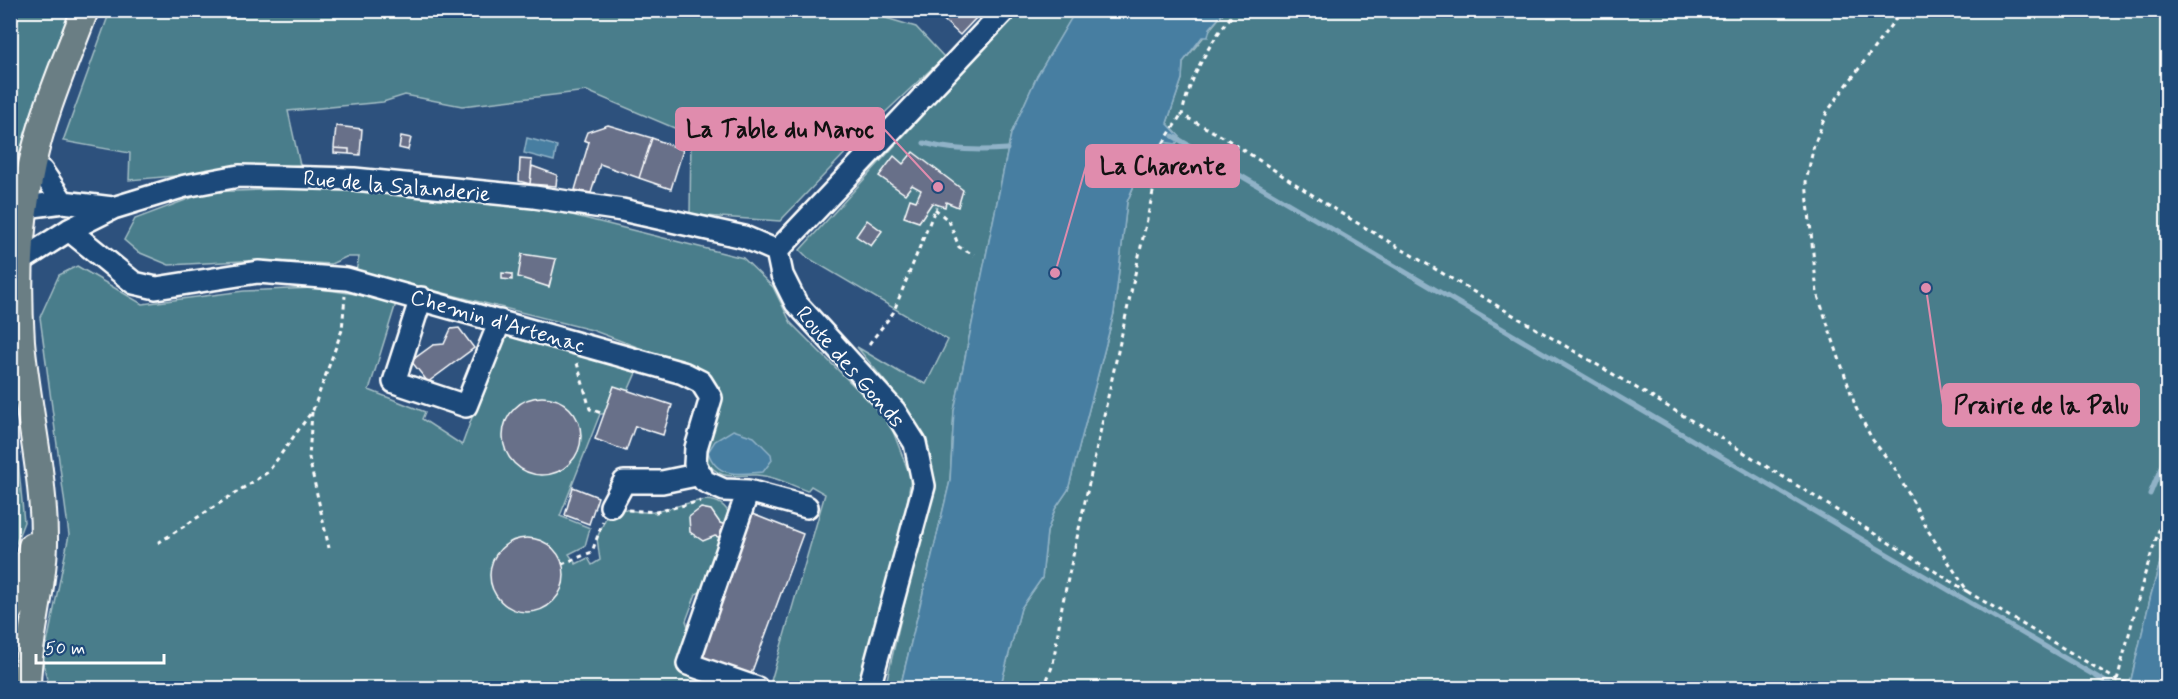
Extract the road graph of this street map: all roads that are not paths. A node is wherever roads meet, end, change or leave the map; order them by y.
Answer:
1 (85, 10) edge
2 (998, 12) edge
3 (32, 165) junction
4 (24, 216) junction
5 (72, 219) junction
6 (777, 251) junction
7 (19, 262) junction
8 (421, 298) junction
9 (500, 321) junction
10 (38, 474) junction
11 (701, 474) junction
12 (748, 491) junction
13 (611, 506) road end
14 (807, 507) dead end
15 (10, 609) edge
16 (10, 676) edge
17 (21, 688) edge
18 (27, 688) edge
19 (757, 688) edge
20 (869, 688) edge

1 - 3 main road
2 - 6 street
3 - 4 main road
3 - 5 street
4 - 5 street
4 - 5 street
4 - 7 main road
5 - 6 street, Rue de la Salanderie
5 - 7 street
5 - 8 street, Chemin d'Artenac
6 - 20 street, Route des Gonds
7 - 10 main road
8 - 9 street, Chemin d'Artenac
8 - 9 street
9 - 11 street, Chemin d'Artenac
10 - 15 main road
10 - 18 main road
11 - 12 street
11 - 13 street
12 - 14 street
12 - 19 street
16 - 17 main road

